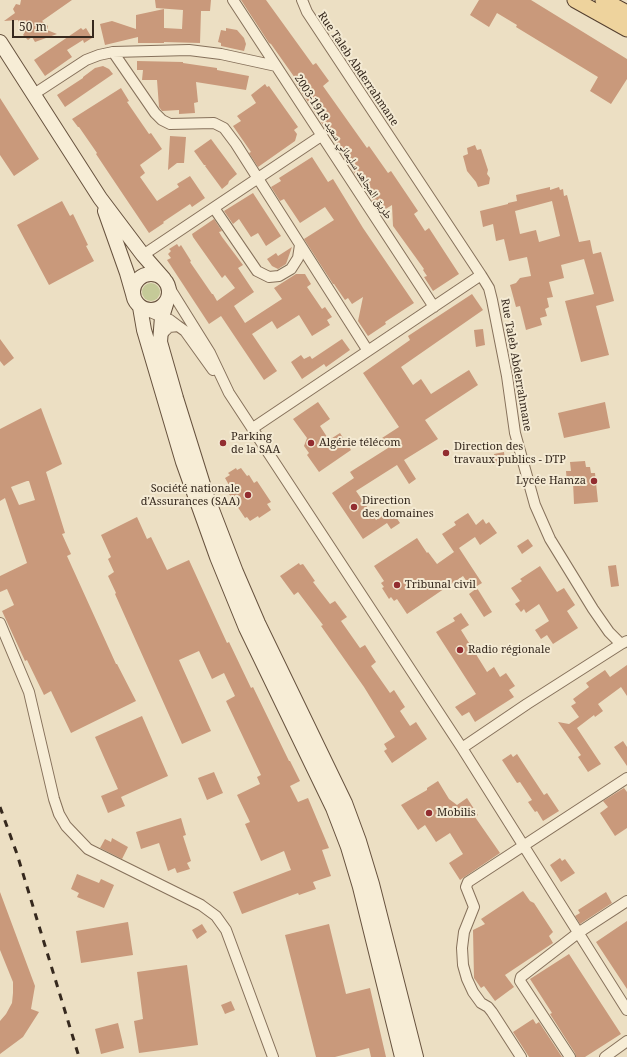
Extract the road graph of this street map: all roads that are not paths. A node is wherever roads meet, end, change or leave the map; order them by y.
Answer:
1 (233, 0) edge
2 (302, 0) edge
3 (575, 0) edge
4 (603, 0) edge
5 (627, 14) edge
6 (627, 29) edge
7 (0, 42) edge
8 (114, 52) junction
9 (276, 66) junction
10 (34, 94) junction
11 (322, 136) junction
12 (257, 178) junction
13 (100, 198) junction
14 (214, 208) junction
15 (300, 245) junction
16 (143, 255) junction
17 (481, 275) junction
18 (165, 281) junction
19 (167, 301) junction
20 (140, 305) junction
21 (434, 307) junction
22 (162, 316) junction
23 (178, 326) junction
24 (160, 342) junction
25 (368, 351) junction
26 (229, 393) junction
27 (252, 428) junction
28 (0, 623) edge
29 (624, 642) edge
30 (462, 748) junction
31 (627, 778) edge
32 (524, 845) junction
33 (627, 901) edge
34 (578, 933) junction
35 (627, 1010) edge
36 (627, 1041) edge
37 (273, 1057) edge
38 (402, 1057) edge
39 (416, 1057) edge
40 (521, 1057) edge
41 (570, 1057) edge
42 (605, 1057) edge

1 - 9 street, طريق المجاهد سليماني سعيد 1918-2003
2 - 17 street, Rue Taleb Abderrahmane
3 - 6 main road
4 - 5 main road
7 - 10 main road
8 - 9 street
8 - 10 street
8 - 12 street
9 - 11 street, طريق المجاهد سليماني سعيد 1918-2003
10 - 13 main road
11 - 12 street
11 - 21 street, طريق المجاهد سليماني سعيد 1918-2003
12 - 14 street
12 - 15 street
13 - 16 main road
13 - 20 main road
14 - 15 street
14 - 16 street
15 - 25 street
16 - 18 main road
17 - 21 street
17 - 29 street, Rue Taleb Abderrahmane
18 - 19 main road
18 - 20 main road
18 - 26 street
19 - 20 main road
19 - 22 main road
20 - 22 street
20 - 38 main road
21 - 25 street
22 - 23 street
22 - 24 main road
23 - 24 street
23 - 26 street
24 - 39 main road
25 - 27 street
26 - 27 street
27 - 30 street
28 - 37 street
29 - 30 street
30 - 32 street
31 - 32 street
32 - 34 street
32 - 40 street
33 - 34 street
34 - 35 street
34 - 41 street
36 - 42 street

